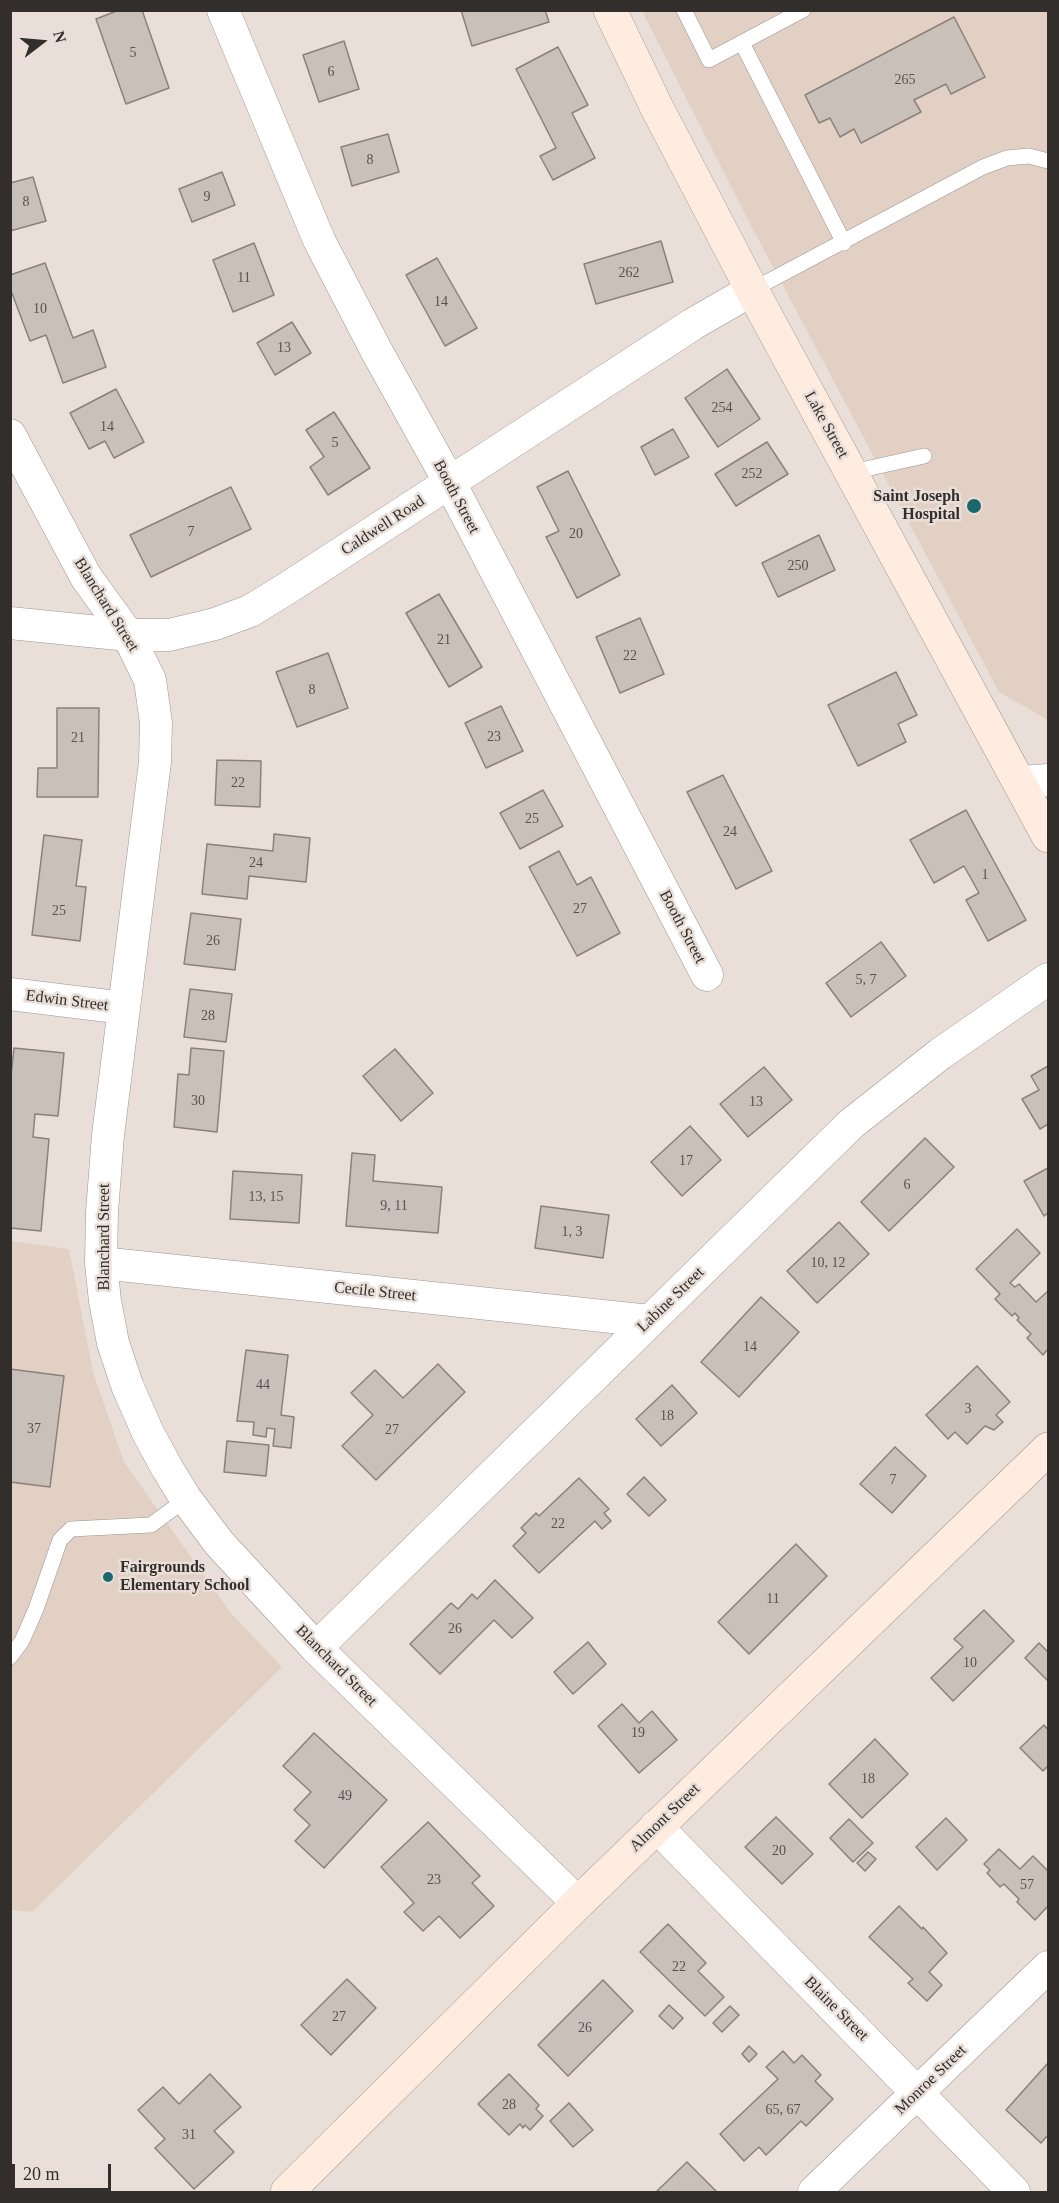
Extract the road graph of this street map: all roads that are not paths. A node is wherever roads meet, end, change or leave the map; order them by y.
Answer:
1 (223, 10) edge
2 (610, 10) edge
3 (684, 10) edge
4 (803, 10) edge
5 (742, 43) junction
6 (1048, 161) edge
7 (844, 243) junction
8 (752, 290) junction
9 (10, 435) edge
10 (924, 456) dead end
11 (852, 472) junction
12 (450, 483) junction
13 (10, 623) edge
14 (128, 635) junction
15 (1035, 781) edge
16 (1048, 836) edge
17 (707, 975) dead end
18 (1048, 979) edge
19 (10, 994) edge
20 (124, 1008) junction
21 (101, 1263) junction
22 (650, 1321) junction
23 (1048, 1449) edge
24 (186, 1499) junction
25 (316, 1648) junction
26 (10, 1657) edge
27 (656, 1826) junction
28 (579, 1903) junction
29 (1048, 1967) edge
30 (918, 2093) junction
31 (287, 2193) edge
32 (814, 2193) edge
33 (1014, 2193) edge

1 - 12 street, Booth Street
2 - 8 street, Lake Street
3 - 5 lane
4 - 5 lane
5 - 7 lane
6 - 7 lane
7 - 8 lane
8 - 11 street, Lake Street
8 - 12 street, Caldwell Road
9 - 14 street, Blanchard Street
10 - 11 lane
11 - 15 street, Lake Street
12 - 14 street, Caldwell Road
12 - 17 street, Booth Street
13 - 14 street, Caldwell Road
14 - 20 street, Blanchard Street
15 - 16 street, Lake Street
18 - 22 street, Labine Street
19 - 20 street, Edwin Street
20 - 21 street, Blanchard Street
21 - 22 street, Cecile Street
21 - 24 street, Blanchard Street
22 - 25 street, Labine Street
23 - 27 street, Almont Street
24 - 25 street, Blanchard Street
24 - 26 lane
25 - 28 street, Blanchard Street
27 - 28 street, Almont Street
27 - 30 street, Blaine Street
28 - 31 street, Almont Street
29 - 30 street, Monroe Street
30 - 32 street, Monroe Street
30 - 33 street, Blaine Street

